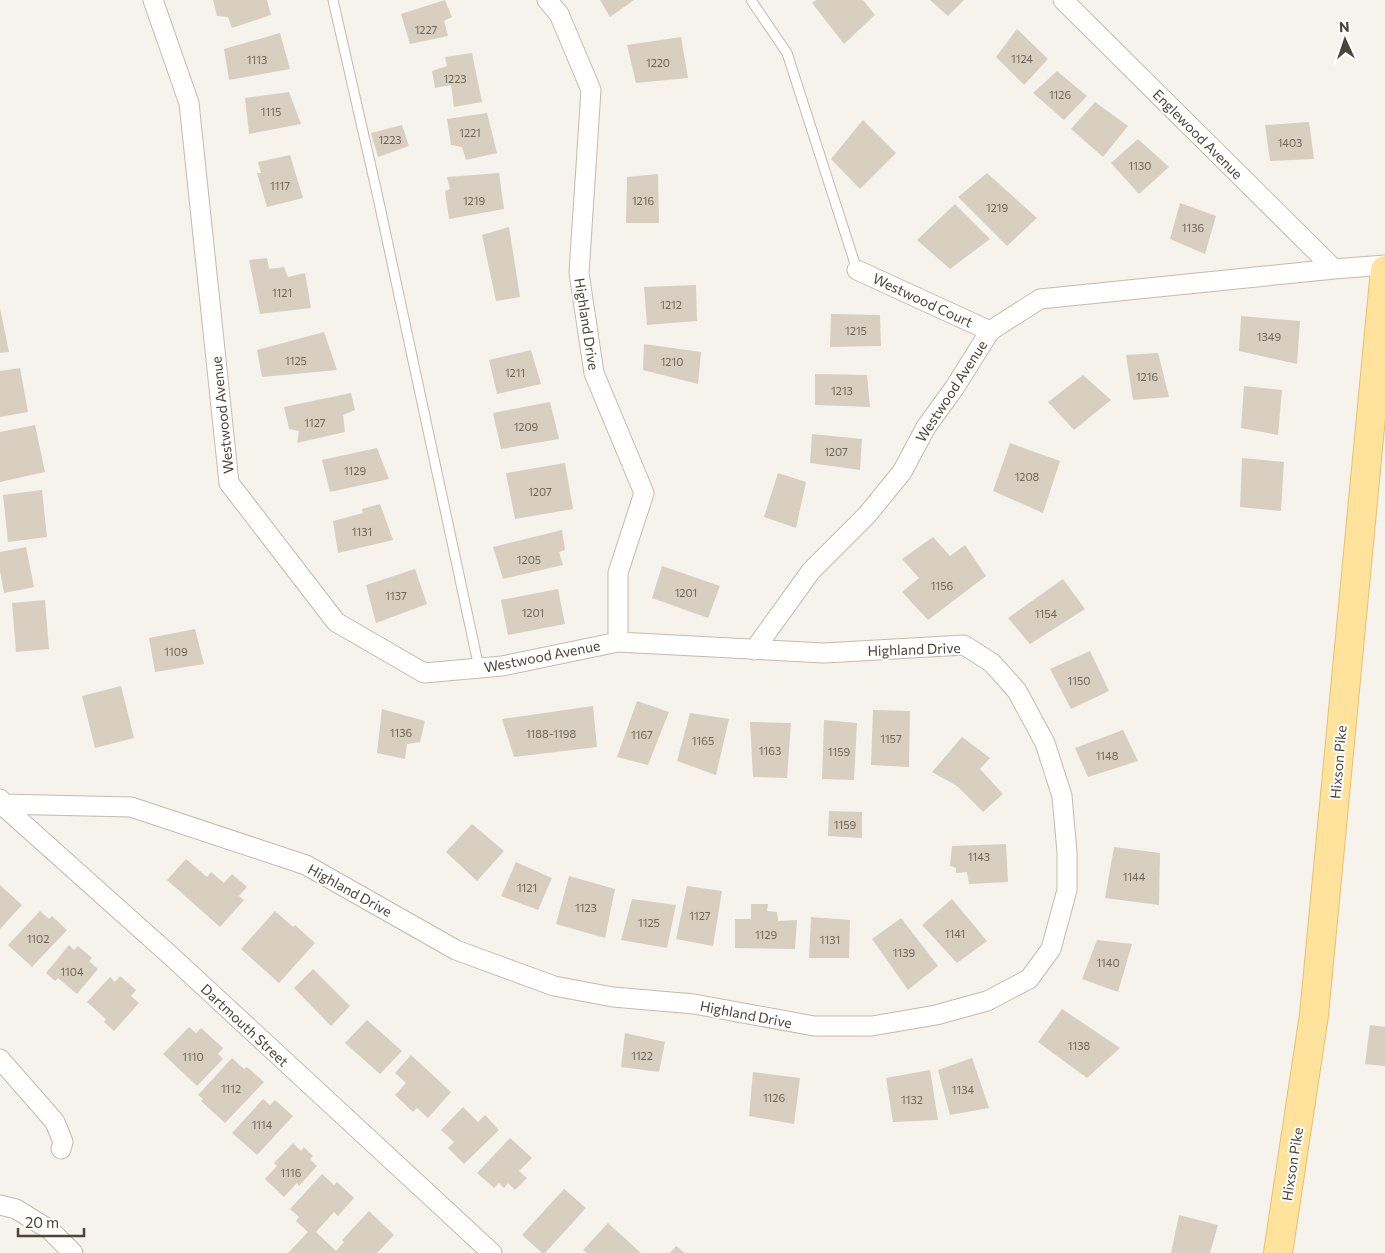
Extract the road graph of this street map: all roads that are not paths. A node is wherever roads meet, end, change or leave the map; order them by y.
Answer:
1 (152, 0) edge
2 (334, 0) edge
3 (547, 0) edge
4 (751, 0) edge
5 (1063, 0) edge
6 (1385, 265) edge
7 (1334, 269) junction
8 (857, 270) joint
9 (1385, 270) edge
10 (990, 331) junction
11 (618, 642) junction
12 (754, 650) junction
13 (479, 668) junction
14 (0, 803) edge
15 (0, 1059) edge
16 (60, 1149) dead end
17 (0, 1205) edge
18 (73, 1253) edge
19 (492, 1253) edge
20 (1278, 1253) edge

1 - 13 street, Westwood Avenue
2 - 13 lane
3 - 11 street, Highland Drive
4 - 8 lane
5 - 7 street, Englewood Avenue
6 - 7 street, Westwood Avenue
7 - 10 street, Westwood Avenue
8 - 10 street, Westwood Court
9 - 20 main road, Hixson Pike
10 - 12 street, Westwood Avenue
11 - 12 street, Highland Drive
11 - 13 street, Westwood Avenue
12 - 14 street, Highland Drive
14 - 19 street, Dartmouth Street
15 - 16 street
17 - 18 street

